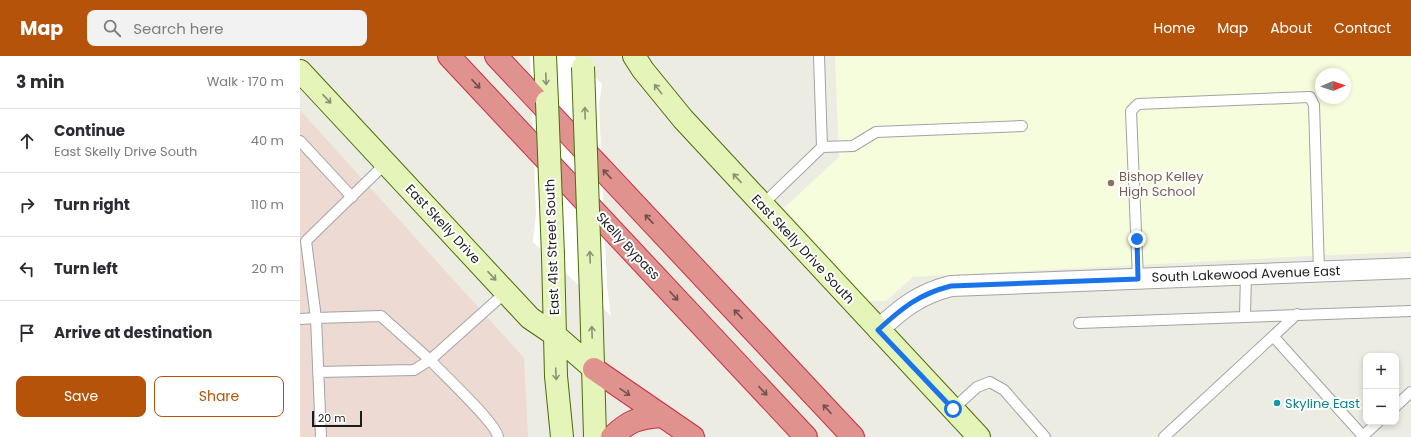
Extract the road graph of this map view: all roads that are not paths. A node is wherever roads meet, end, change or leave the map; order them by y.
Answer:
1 (449, 56) edge
2 (496, 56) edge
3 (545, 56) edge
4 (634, 56) edge
5 (819, 56) edge
6 (583, 62) edge
7 (300, 71) edge
8 (1022, 126) dead end
9 (300, 141) edge
10 (822, 147) junction
11 (386, 163) junction
12 (352, 198) junction
13 (762, 204) junction
14 (303, 243) edge
15 (1411, 268) edge
16 (1319, 271) junction
17 (1246, 274) junction
18 (1138, 279) junction
19 (506, 292) junction
20 (1411, 311) edge
21 (1297, 314) junction
22 (1245, 316) junction
23 (316, 318) junction
24 (300, 319) edge
25 (1079, 323) dead end
26 (878, 330) junction
27 (555, 335) junction
28 (1273, 336) junction
29 (430, 360) junction
30 (594, 369) junction
31 (318, 372) junction
32 (1411, 392) edge
33 (1399, 403) edge
34 (953, 409) junction
35 (661, 416) junction
36 (1375, 425) edge
37 (1362, 436) edge
38 (321, 437) edge
39 (498, 437) edge
40 (562, 437) edge
41 (595, 437) edge
42 (612, 437) edge
43 (692, 437) edge
44 (806, 437) edge
45 (853, 437) edge
46 (979, 437) edge
47 (1045, 437) edge
48 (1164, 437) edge

1 -> 44 highway, Skelly Bypass
45 -> 2 highway
3 -> 27 main road, East 41st Street South, bridge
13 -> 4 main road, East Skelly Drive South
5 - 10 lane
30 -> 6 main road, bridge
7 -> 11 main road, East Skelly Drive
8 - 10 lane
9 - 12 lane
10 - 13 lane
11 - 12 lane
11 -> 19 main road, East Skelly Drive
12 - 14 lane
13 - 26 main road, East Skelly Drive South
14 - 23 lane
15 - 16 street, South Lakewood Avenue East
16 - 17 street, South Lakewood Avenue East
16 - 18 lane
17 - 18 street, South Lakewood Avenue East
17 - 22 lane
18 - 26 street, South Lakewood Avenue East
19 - 27 main road, East Skelly Drive
19 - 29 lane
20 - 21 lane
21 - 22 lane
21 - 28 lane
22 - 25 lane
23 - 24 lane
23 - 29 lane
23 - 31 lane
26 - 34 main road, East Skelly Drive South
27 - 30 main road, East Skelly Drive
27 -> 40 main road, East 41st Street South
28 - 37 lane
28 - 48 lane
29 - 31 lane
29 - 39 lane
30 -> 35 highway
30 - 41 main road
31 - 38 lane
32 - 33 lane
34 - 46 main road, East Skelly Drive South
34 - 47 lane
35 - 42 highway
35 - 43 highway
36 - 37 lane

